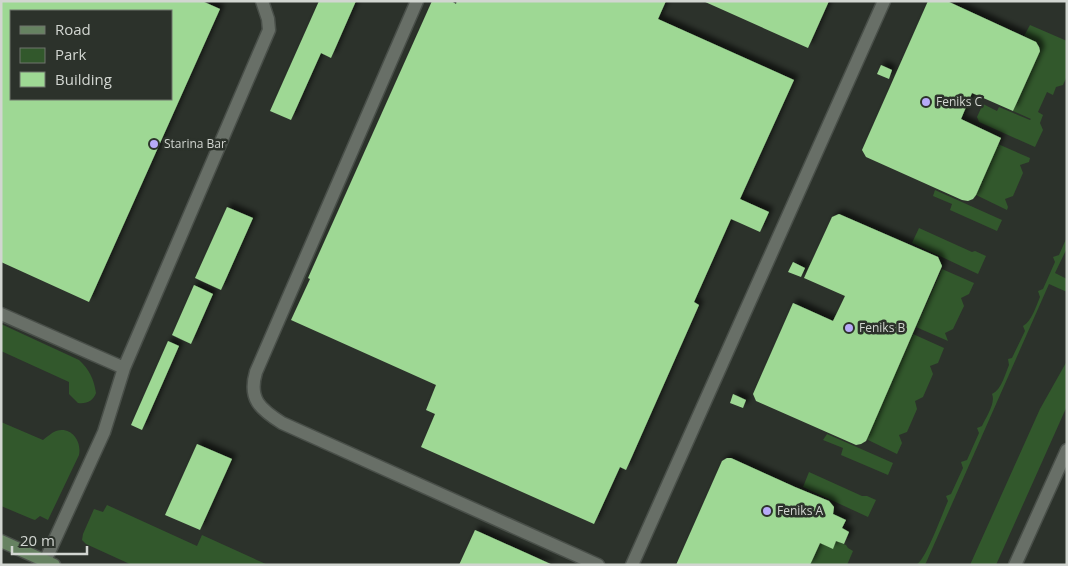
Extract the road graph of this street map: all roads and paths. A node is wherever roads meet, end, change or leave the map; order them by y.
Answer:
1 (262, 1) edge
2 (417, 1) edge
3 (884, 1) edge
4 (1, 314) edge
5 (124, 368) junction
6 (1067, 450) edge
7 (1, 541) edge
8 (50, 563) edge
9 (598, 565) edge
10 (632, 565) edge
11 (1015, 565) edge

1 - 5 street
2 - 9 street
3 - 10 street
4 - 5 street
5 - 8 street
6 - 11 street
7 - 8 main road

